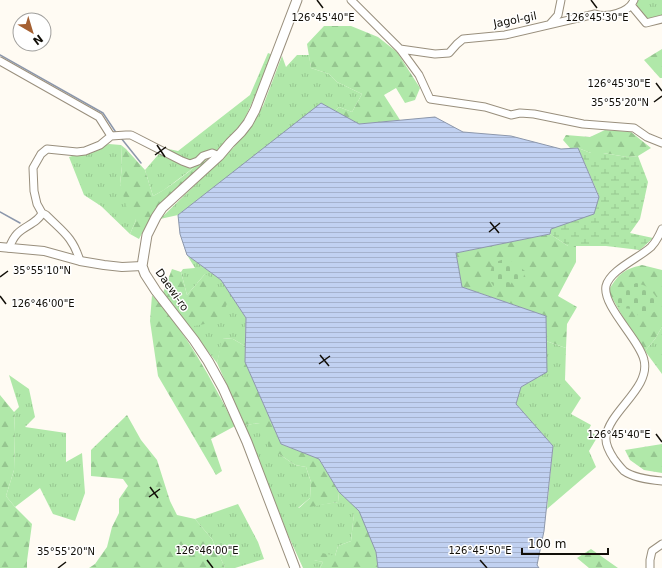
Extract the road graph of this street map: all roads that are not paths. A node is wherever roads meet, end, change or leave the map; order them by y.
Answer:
1 (297, 0) edge
2 (351, 0) edge
3 (561, 0) edge
4 (632, 3) edge
5 (662, 18) edge
6 (550, 24) junction
7 (400, 49) junction
8 (0, 61) edge
9 (116, 136) junction
10 (662, 143) edge
11 (219, 156) junction
12 (42, 213) junction
13 (662, 229) edge
14 (0, 247) edge
15 (9, 248) junction
16 (80, 261) junction
17 (142, 266) junction
18 (662, 481) edge
19 (661, 545) edge
20 (295, 568) edge
21 (650, 568) edge

1 - 11 main road, Daewi-ro
2 - 7 street
3 - 6 street
4 - 5 street
4 - 6 street, Jagol-gil
6 - 7 street, Jagol-gil
7 - 10 street
8 - 9 street
9 - 11 street
9 - 12 street
11 - 17 main road, Daewi-ro
12 - 15 street
12 - 16 street
13 - 18 street
14 - 15 street
15 - 16 street
16 - 17 street
17 - 20 main road, Daewi-ro
19 - 21 street

